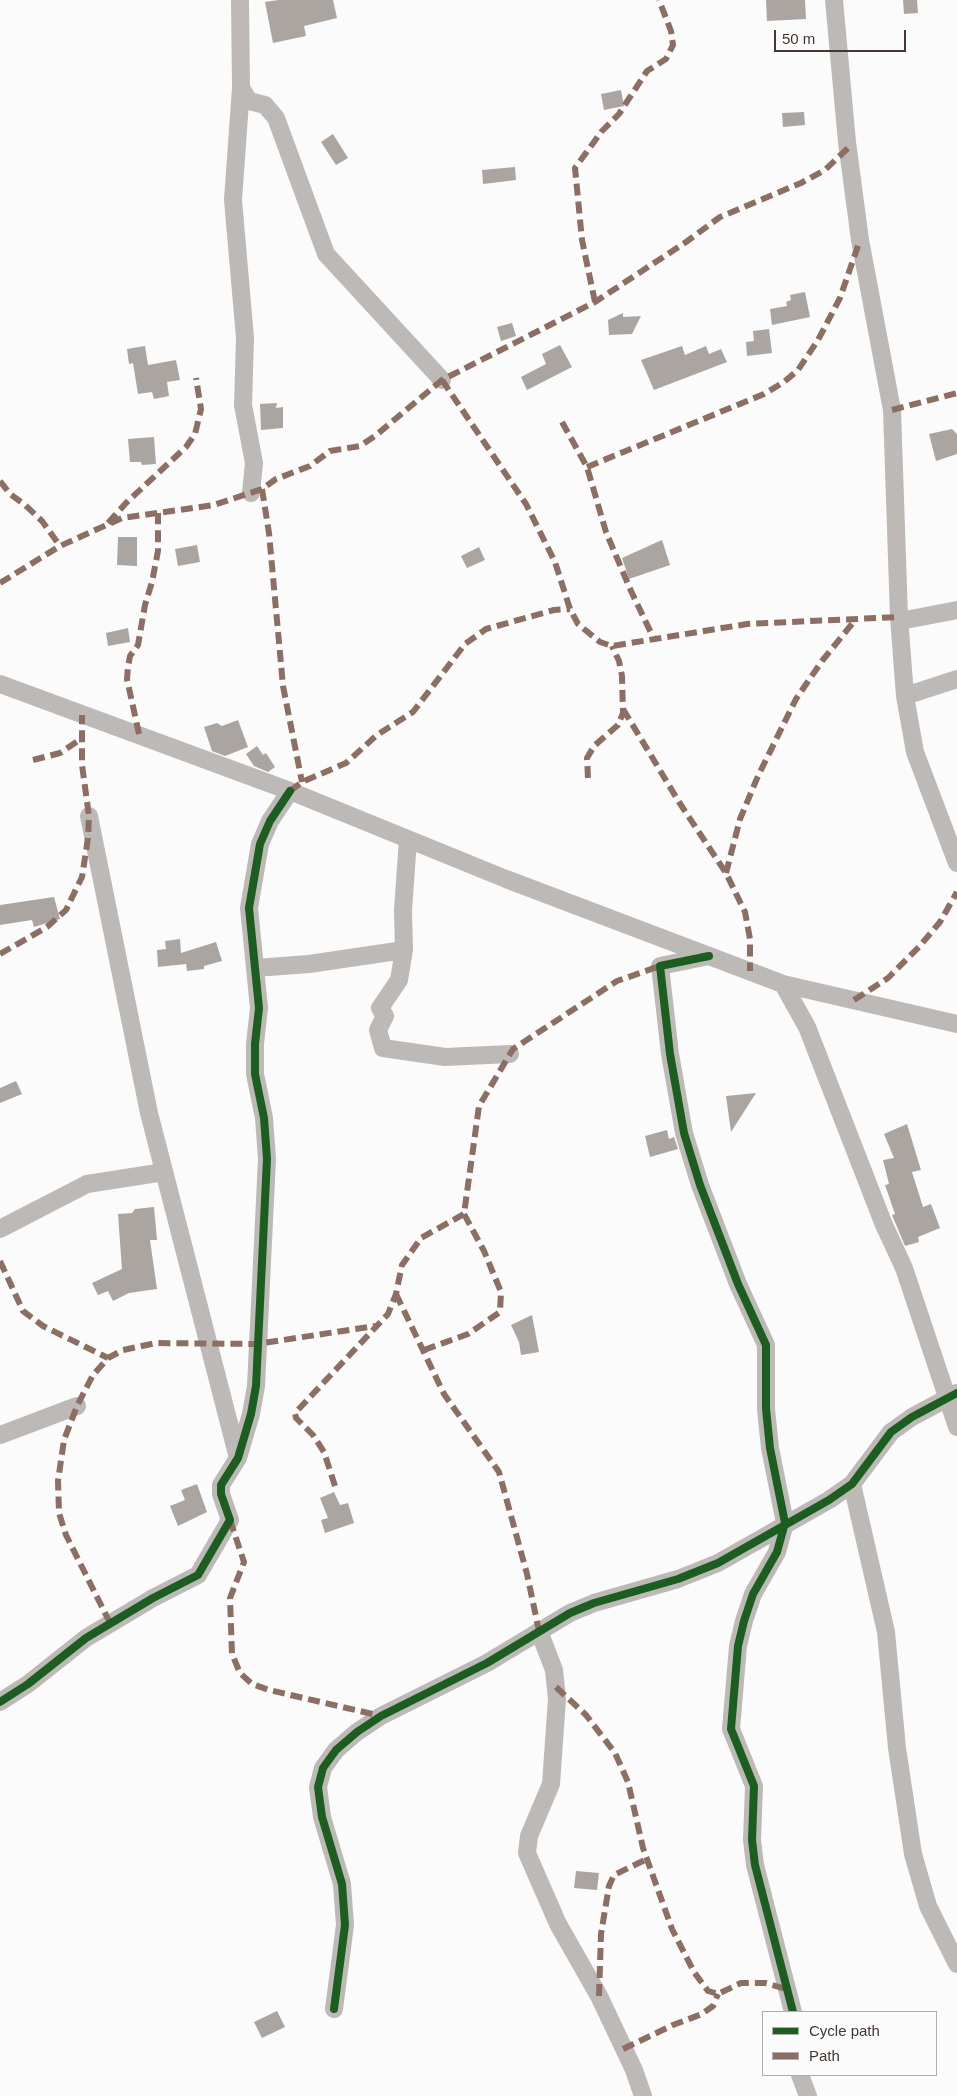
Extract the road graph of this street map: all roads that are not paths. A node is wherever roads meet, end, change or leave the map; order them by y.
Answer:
1 (240, 0) edge
2 (834, 0) edge
3 (242, 88) junction
4 (442, 380) dead end
5 (251, 493) dead end
6 (957, 610) edge
7 (900, 621) junction
8 (957, 679) edge
9 (1, 685) edge
10 (905, 696) junction
11 (290, 791) junction
12 (89, 816) dead end
13 (408, 839) junction
14 (957, 863) edge
15 (404, 950) junction
16 (708, 956) junction
17 (255, 968) junction
18 (783, 984) junction
19 (957, 1024) edge
20 (510, 1054) dead end
21 (164, 1172) junction
22 (0, 1229) edge
23 (952, 1396) edge
24 (76, 1406) dead end
25 (957, 1427) edge
26 (0, 1434) edge
27 (238, 1458) junction
28 (852, 1484) junction
29 (785, 1523) junction
30 (539, 1631) junction
31 (0, 1702) edge
32 (957, 1964) edge
33 (334, 2009) dead end
34 (793, 2011) edge
35 (800, 2076) edge
36 (643, 2096) edge
37 (808, 2096) edge

1 - 3 street
2 - 7 street
3 - 4 street
3 - 5 street
6 - 7 street
7 - 10 street
8 - 10 street
9 - 11 street
10 - 14 street
11 - 13 street
11 - 17 street
12 - 21 street
13 - 15 street
13 - 16 street
15 - 17 street
15 - 20 street
16 - 18 street
16 - 29 street
17 - 27 street
18 - 19 street
18 - 23 street
21 - 22 street
21 - 27 street
23 - 25 street
23 - 28 street
24 - 26 street
27 - 31 street
28 - 29 street
28 - 32 street
29 - 30 street
29 - 34 street
30 - 33 street
30 - 36 street
35 - 37 street

